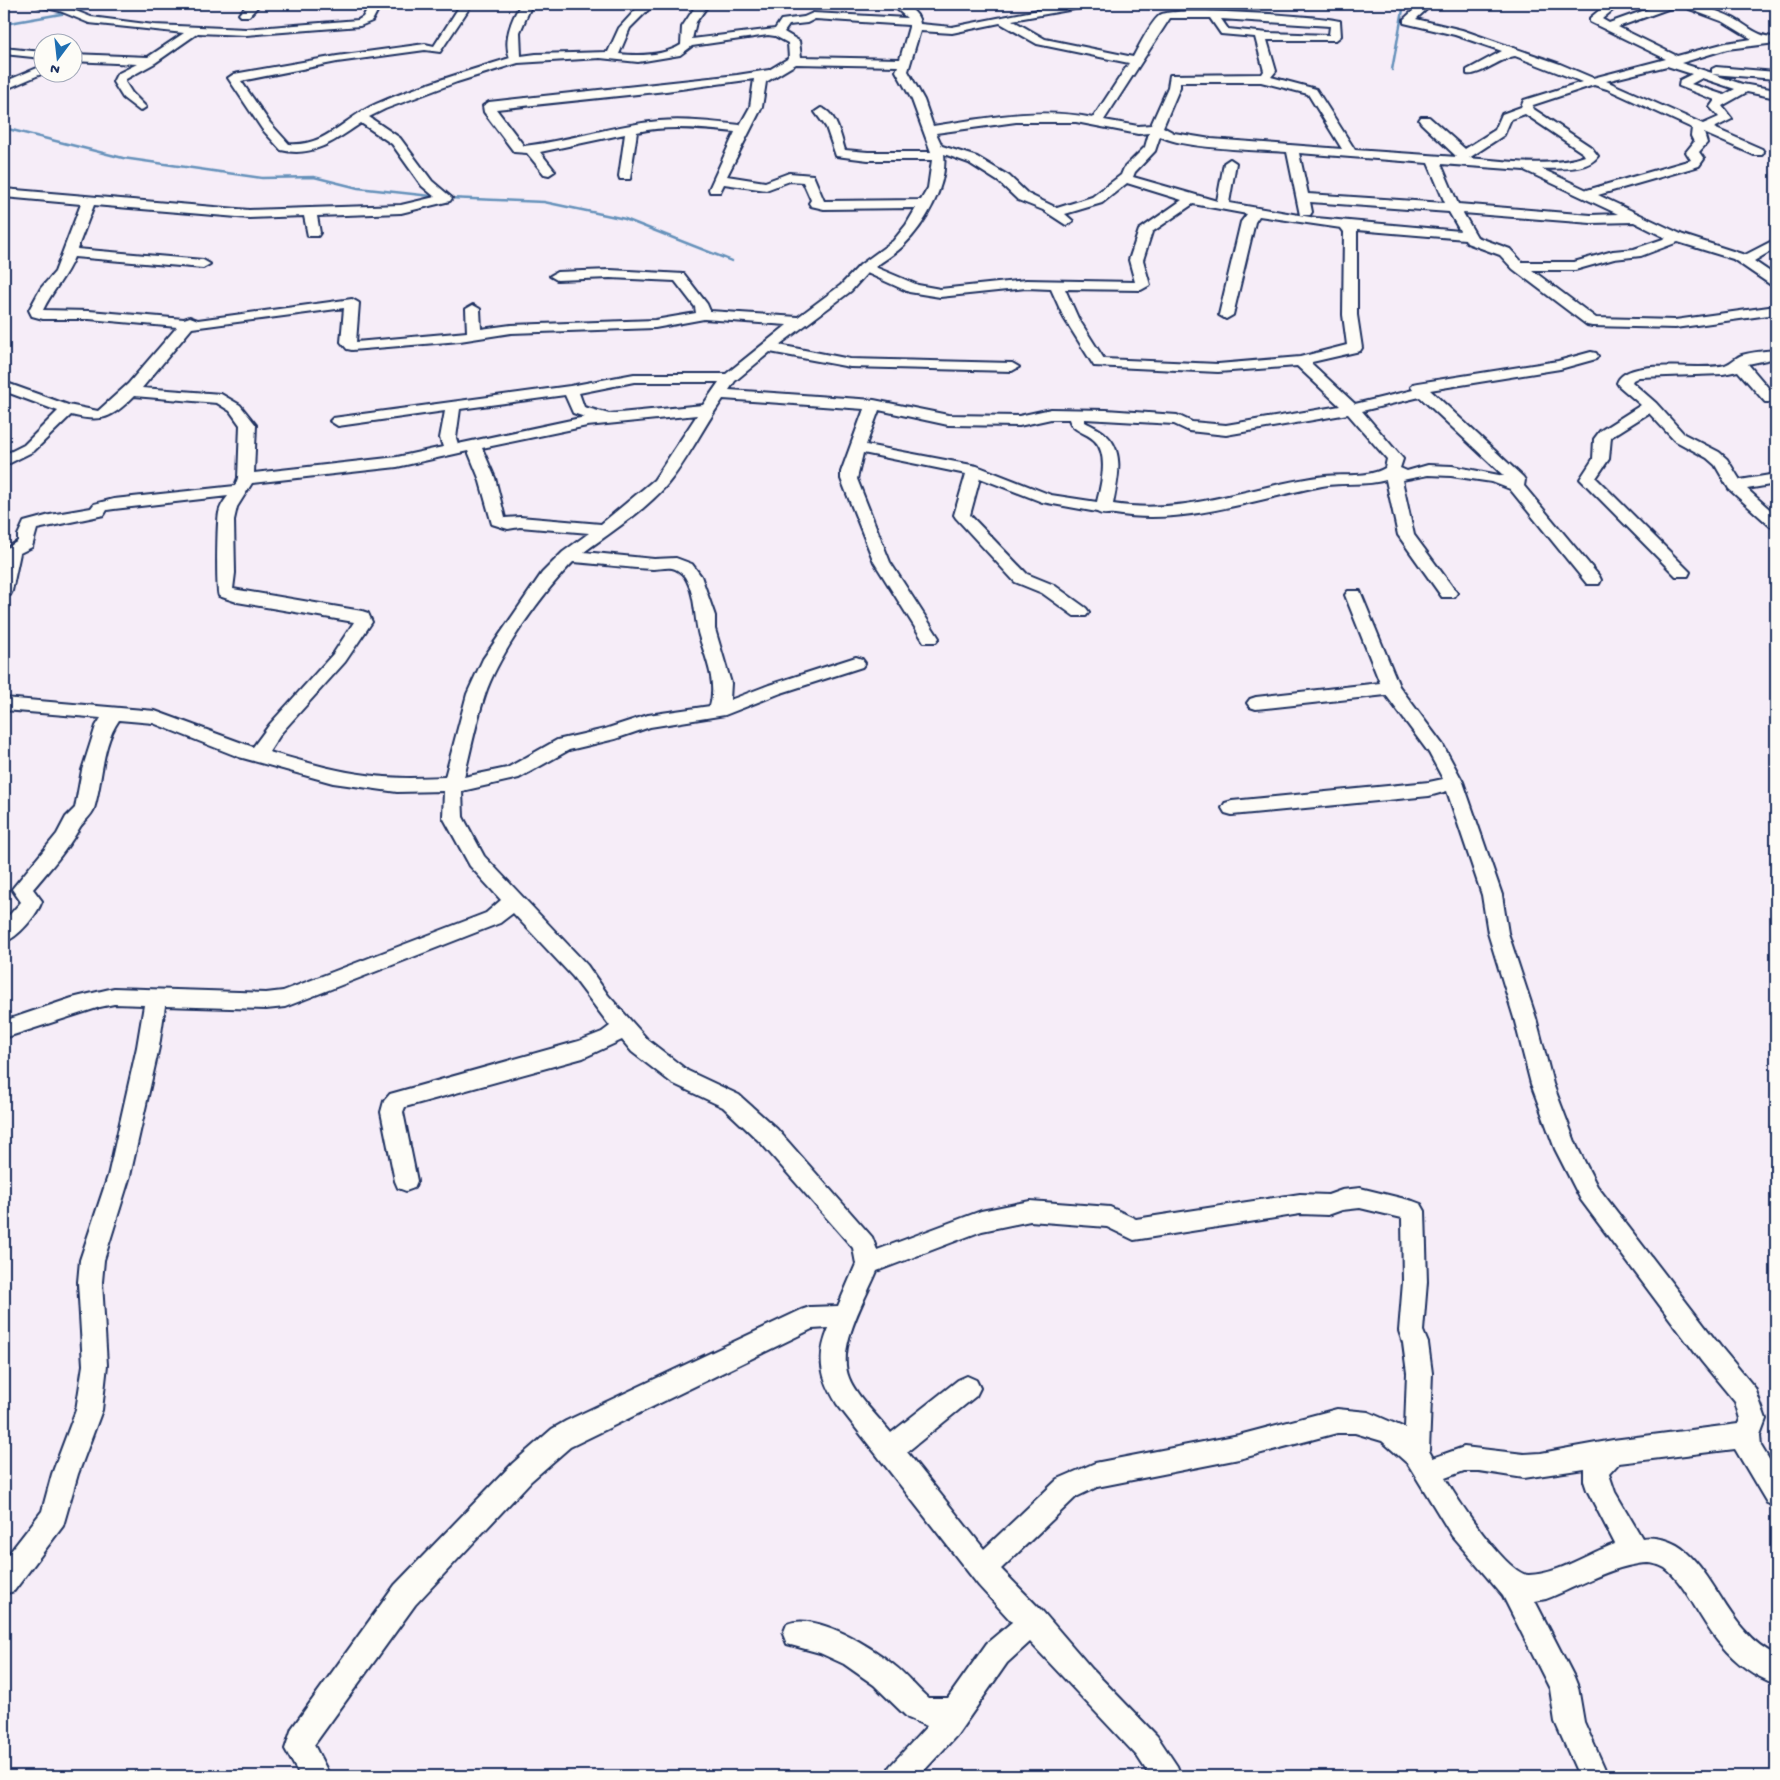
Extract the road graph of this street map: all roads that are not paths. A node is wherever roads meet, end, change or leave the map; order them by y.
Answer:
1 (42, 4) edge
2 (254, 4) edge
3 (375, 4) edge
4 (466, 4) edge
5 (526, 4) edge
6 (648, 4) edge
7 (703, 4) edge
8 (826, 4) edge
9 (896, 4) edge
10 (1086, 4) edge
11 (1418, 4) edge
12 (1672, 4) edge
13 (1685, 4) edge
14 (1165, 5) edge
15 (1605, 5) edge
16 (245, 14) dead end
17 (1199, 14) junction
18 (1213, 15) junction
19 (813, 16) junction
20 (1264, 18) junction
21 (1002, 19) junction
22 (915, 25) junction
23 (1610, 26) junction
24 (195, 30) junction
25 (778, 33) junction
26 (1262, 35) junction
27 (1776, 40) edge
28 (1763, 41) junction
29 (687, 43) junction
30 (4, 51) edge
31 (1517, 52) junction
32 (32, 54) edge
33 (82, 58) edge
34 (442, 58) junction
35 (612, 58) junction
36 (517, 60) junction
37 (794, 60) junction
38 (151, 61) junction
39 (1136, 61) junction
40 (1672, 61) junction
41 (903, 63) junction
42 (1687, 69) junction
43 (1471, 72) dead end
44 (772, 73) junction
45 (32, 74) edge
46 (1701, 74) junction
47 (1776, 75) edge
48 (464, 77) junction
49 (1261, 78) junction
50 (1590, 81) junction
51 (4, 86) edge
52 (1746, 88) junction
53 (1776, 94) edge
54 (1725, 100) junction
55 (140, 107) dead end
56 (1526, 109) junction
57 (821, 112) dead end
58 (360, 117) junction
59 (1098, 120) junction
60 (1425, 120) dead end
61 (1701, 127) junction
62 (1156, 128) junction
63 (743, 129) junction
64 (631, 130) junction
65 (928, 130) junction
66 (1292, 148) junction
67 (530, 149) junction
68 (938, 152) junction
69 (1350, 152) junction
70 (1758, 152) dead end
71 (1433, 158) junction
72 (1463, 158) junction
73 (1230, 162) dead end
74 (1524, 166) junction
75 (549, 171) dead end
76 (625, 176) dead end
77 (1125, 179) junction
78 (4, 193) edge
79 (1585, 195) junction
80 (1302, 198) junction
81 (1192, 199) junction
82 (89, 200) junction
83 (926, 204) junction
84 (1222, 206) junction
85 (1455, 209) junction
86 (1255, 211) junction
87 (310, 212) junction
88 (1637, 218) junction
89 (1306, 220) junction
90 (1345, 225) junction
91 (313, 233) dead end
92 (1471, 236) junction
93 (1678, 238) junction
94 (1776, 243) edge
95 (70, 253) junction
96 (1746, 260) junction
97 (203, 264) dead end
98 (1518, 266) junction
99 (865, 268) junction
100 (557, 276) dead end
101 (1776, 282) edge
102 (1056, 284) junction
103 (473, 309) dead end
104 (1776, 310) edge
105 (703, 315) junction
106 (1226, 315) dead end
107 (190, 321) junction
108 (803, 322) junction
109 (474, 335) junction
110 (768, 347) junction
111 (1776, 354) edge
112 (1591, 356) dead end
113 (1305, 361) junction
114 (1739, 363) junction
115 (1012, 367) dead end
116 (730, 378) junction
117 (4, 386) edge
118 (570, 390) junction
119 (129, 391) junction
120 (1424, 392) junction
121 (718, 394) junction
122 (1770, 399) dead end
123 (874, 405) junction
124 (453, 406) junction
125 (1651, 406) junction
126 (1352, 408) junction
127 (69, 409) junction
128 (708, 409) junction
129 (1076, 414) junction
130 (607, 418) junction
131 (338, 421) dead end
132 (473, 444) junction
133 (451, 448) junction
134 (858, 448) junction
135 (4, 461) edge
136 (1392, 470) junction
137 (977, 471) junction
138 (1776, 479) edge
139 (242, 485) junction
140 (1516, 486) junction
141 (1736, 486) junction
142 (1104, 510) junction
143 (1776, 523) edge
144 (603, 529) junction
145 (569, 556) junction
146 (1682, 572) dead end
147 (1593, 580) dead end
148 (4, 591) edge
149 (1448, 593) dead end
150 (1354, 594) dead end
151 (1080, 612) dead end
152 (930, 638) dead end
153 (856, 663) dead end
154 (1391, 688) junction
155 (1256, 703) dead end
156 (4, 704) edge
157 (718, 711) junction
158 (115, 712) junction
159 (257, 755) junction
160 (1454, 782) junction
161 (453, 785) junction
162 (1232, 808) dead end
163 (514, 901) junction
164 (4, 934) edge
165 (157, 997) junction
166 (624, 1027) junction
167 (4, 1029) edge
168 (406, 1181) dead end
169 (868, 1264) junction
170 (844, 1317) junction
171 (967, 1388) dead end
172 (1747, 1435) junction
173 (890, 1451) junction
174 (1613, 1452) junction
175 (1422, 1462) junction
176 (1776, 1494) edge
177 (1635, 1552) junction
178 (983, 1568) junction
179 (4, 1581) edge
180 (1512, 1586) junction
181 (1033, 1622) junction
182 (797, 1634) dead end
183 (1776, 1670) edge
184 (955, 1712) junction
185 (316, 1776) edge
186 (900, 1776) edge
187 (1167, 1776) edge
188 (1594, 1776) edge

1 - 24 street
2 - 16 street
3 - 24 street
4 - 34 street
5 - 36 street
6 - 35 street
7 - 29 street
8 - 19 street
9 - 22 street
10 - 21 street
11 - 31 street
12 - 23 street
13 - 28 street
14 - 17 street
15 - 23 street
17 - 18 street
17 - 39 street
18 - 20 street
18 - 26 street
19 - 22 street
19 - 25 street
20 - 26 street
20 - 26 street
21 - 22 street
21 - 39 street
22 - 41 street
23 - 40 street
24 - 38 street
25 - 29 street
25 - 37 street
26 - 49 street
27 - 28 street
28 - 40 street
29 - 35 street
30 - 32 street
31 - 43 street
31 - 50 street
33 - 38 street
34 - 48 street
34 - 58 street
35 - 36 street
36 - 48 street
37 - 41 street
37 - 44 street
38 - 55 street
39 - 59 street
40 - 42 street
40 - 50 street
41 - 65 street
42 - 46 street
42 - 47 street
44 - 63 street
44 - 67 street
45 - 51 street
46 - 52 street
46 - 54 street
48 - 58 street
49 - 62 street
49 - 69 street
50 - 56 street
50 - 61 street
52 - 53 street
52 - 54 street
54 - 61 street
56 - 72 street
56 - 74 street
57 - 68 street
58 - 87 street
59 - 62 street
59 - 65 street
60 - 72 street
61 - 70 street
61 - 79 street
62 - 66 street
62 - 77 street
63 - 64 street
63 - 83 street
64 - 67 street
64 - 76 street
65 - 68 street
66 - 69 street
66 - 80 street
67 - 75 street
68 - 77 street
68 - 83 street
69 - 71 street
71 - 72 street
71 - 85 street
72 - 74 street
73 - 84 street
74 - 79 street
77 - 81 street
78 - 82 street
79 - 88 street
80 - 85 street
80 - 89 street
81 - 84 street
81 - 102 street
82 - 87 street
82 - 95 street
83 - 99 street
84 - 86 street
85 - 88 street
85 - 92 street
86 - 89 street
86 - 106 street
87 - 91 street
88 - 93 street
89 - 90 street
90 - 92 street
90 - 113 street
92 - 98 street
93 - 96 street
93 - 98 street
94 - 96 street
95 - 97 street
95 - 107 street
96 - 101 street
98 - 104 street
99 - 102 street
99 - 108 street
100 - 105 street
102 - 113 street
103 - 109 street
105 - 108 street
105 - 109 street
107 - 109 street
107 - 119 street
108 - 110 street
110 - 115 street
110 - 116 street
111 - 114 street
112 - 120 street
113 - 126 street
114 - 122 street
114 - 125 street
116 - 118 street
116 - 121 street
117 - 127 street
118 - 124 street
118 - 130 street
119 - 127 street
119 - 139 street
120 - 126 street
120 - 140 street
121 - 123 street
121 - 128 street
123 - 129 street
123 - 134 street
124 - 131 street
124 - 133 street
125 - 141 street
125 - 146 street
126 - 129 street
126 - 136 street
127 - 135 street
128 - 130 street
128 - 144 street
129 - 142 street
130 - 132 street
132 - 133 street
132 - 144 street
133 - 139 street
134 - 137 street
134 - 152 street
136 - 140 street
136 - 142 street
136 - 149 street
137 - 142 street
137 - 151 street
138 - 141 street
139 - 148 street
139 - 159 street
140 - 147 street
141 - 143 street
144 - 145 street
145 - 157 street
145 - 161 street
150 - 154 street
153 - 157 street
154 - 155 street
154 - 160 street
156 - 158 street
157 - 161 street
158 - 159 street
158 - 164 street
159 - 161 street
160 - 162 street
160 - 172 street
161 - 163 street
163 - 165 street
163 - 166 street
165 - 167 street
165 - 179 street
166 - 168 street
166 - 169 street
169 - 170 street
169 - 175 street
170 - 173 street
170 - 185 street
171 - 173 street
172 - 174 street
172 - 176 street
173 - 178 street
174 - 175 street
174 - 177 street
175 - 178 street
175 - 180 street
177 - 180 street
177 - 183 street
178 - 181 street
180 - 188 street
181 - 184 street
181 - 187 street
182 - 184 street
184 - 186 street

